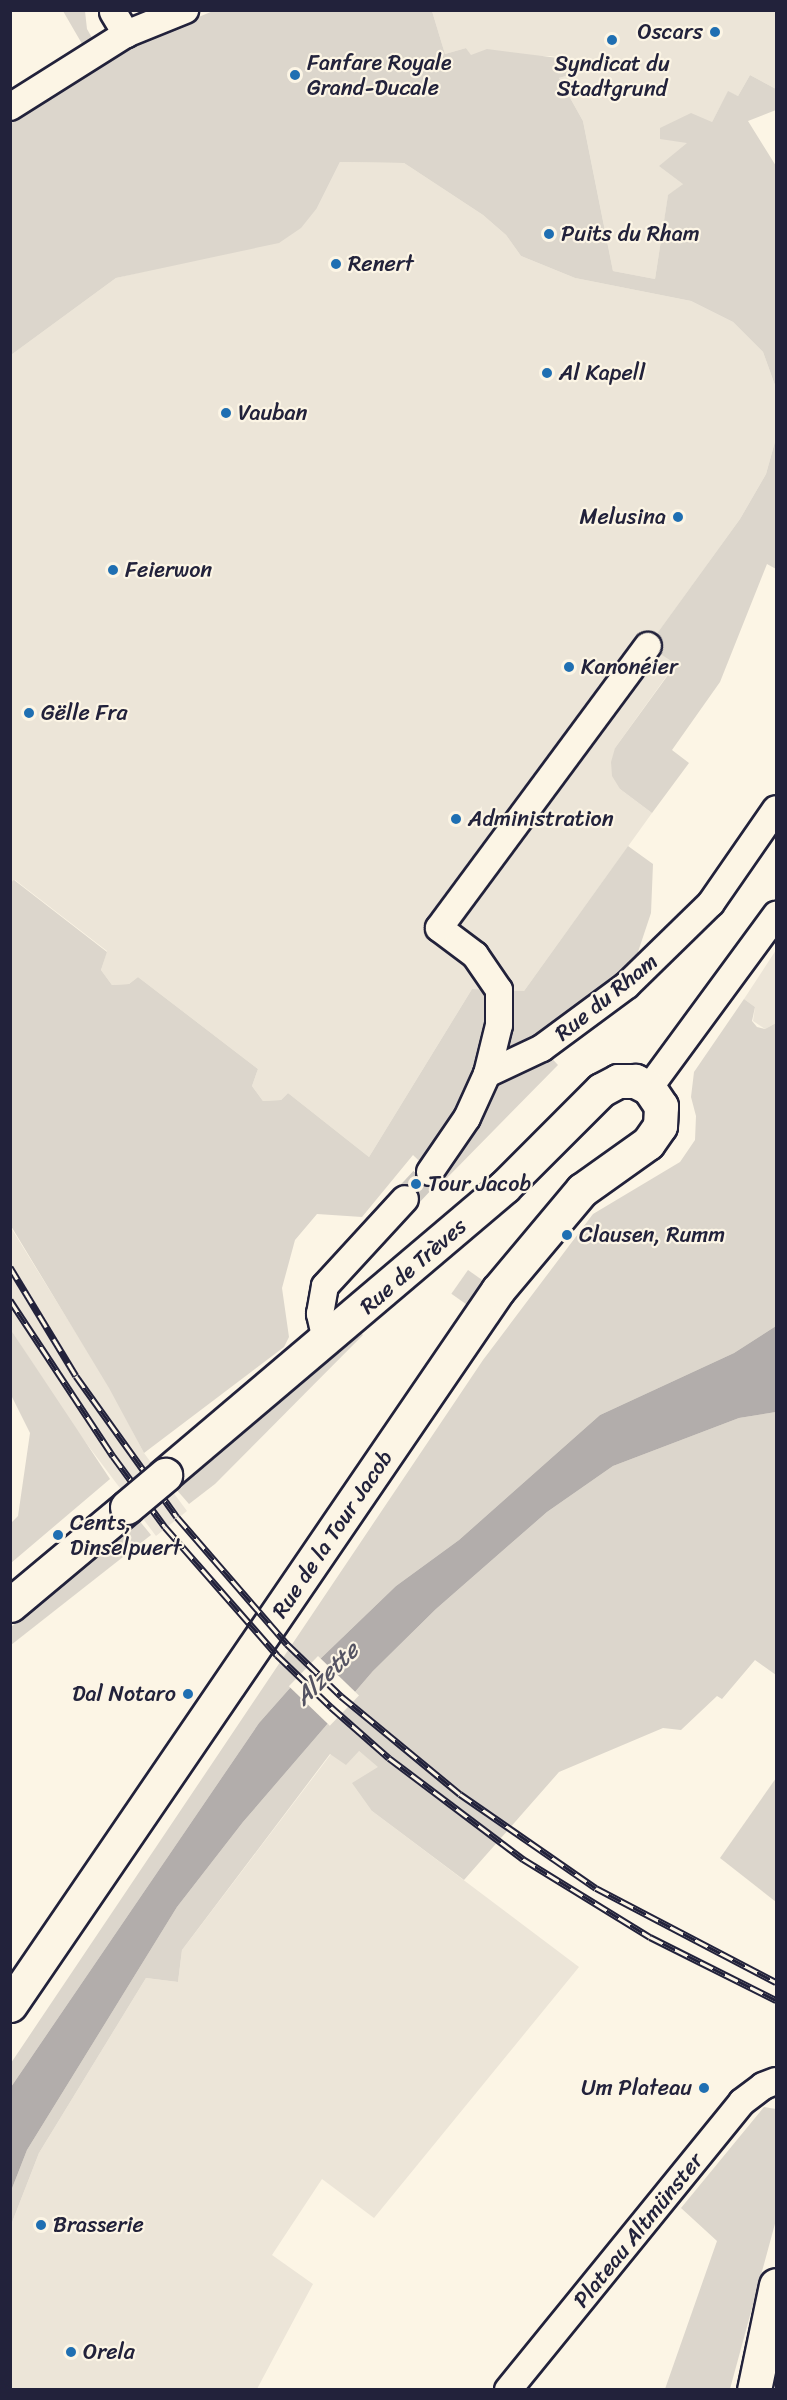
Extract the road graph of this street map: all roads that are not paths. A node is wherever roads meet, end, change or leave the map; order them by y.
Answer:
1 (185, 10) edge
2 (113, 12) dead end
3 (126, 34) junction
4 (10, 107) edge
5 (648, 646) dead end
6 (777, 809) edge
7 (777, 915) edge
8 (487, 1074) junction
9 (649, 1088) junction
10 (430, 1172) tunnel mouth
11 (405, 1199) tunnel mouth
12 (326, 1340) junction
13 (10, 1605) edge
14 (10, 2005) edge
15 (777, 2081) edge
16 (777, 2285) edge
17 (508, 2390) edge
18 (754, 2390) edge

1 - 3 street
2 - 3 street
3 - 4 street
5 - 8 street
6 - 8 street, Rue du Rham
7 - 9 street
8 - 10 street
9 - 12 main road, Rue de Trèves
9 - 14 main road, Rue de la Tour Jacob
11 - 12 street
12 - 13 main road, Rue de Trèves, bridge
15 - 17 street, Plateau Altmünster
16 - 18 main road

